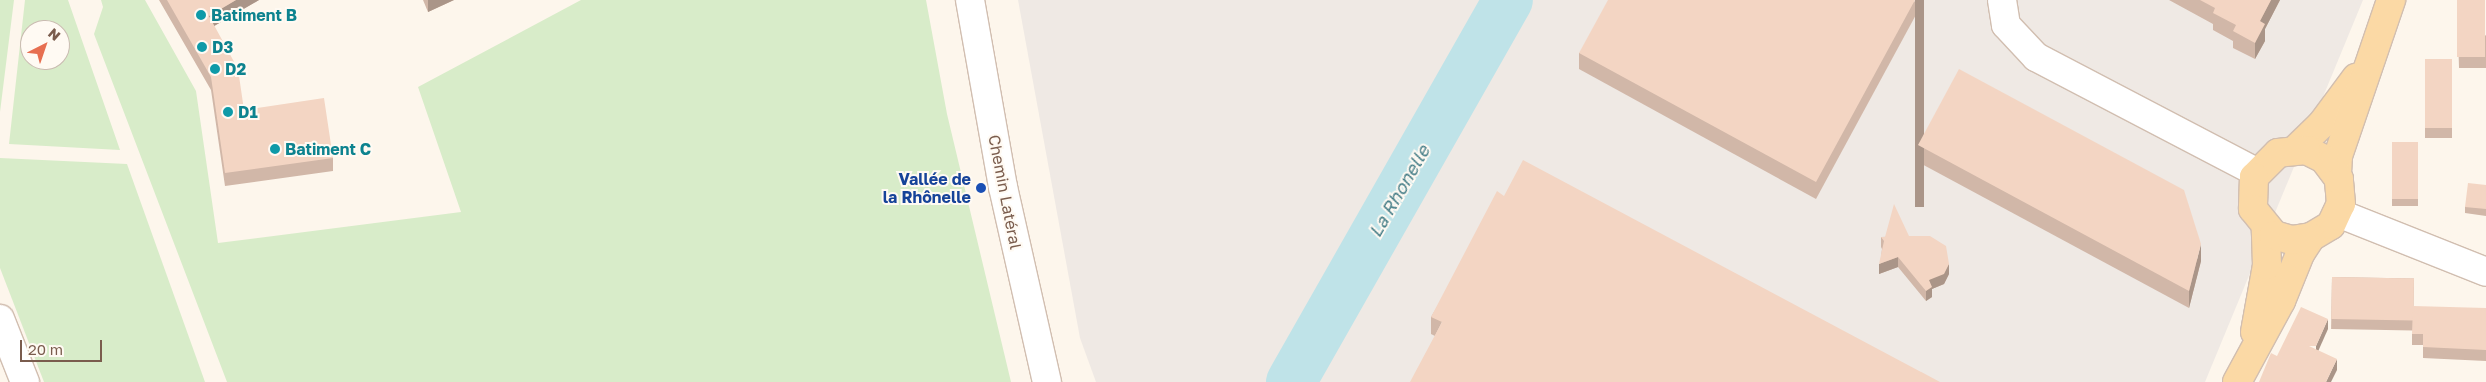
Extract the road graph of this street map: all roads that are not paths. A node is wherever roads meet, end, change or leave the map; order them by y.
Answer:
1 (970, 0) edge
2 (2002, 0) edge
3 (2391, 0) edge
4 (2369, 58) junction
5 (2296, 149) junction
6 (2256, 172) junction
7 (2337, 174) junction
8 (2338, 213) junction
9 (2266, 229) junction
10 (2312, 238) junction
11 (2486, 272) edge
12 (0, 319) edge
13 (2249, 358) junction
14 (25, 382) edge
15 (1047, 382) edge
16 (2237, 382) edge

1 - 15 street, Chemin Latéral
2 - 6 street
3 - 4 main road
4 - 5 main road
4 - 7 main road
5 - 6 main road
5 - 7 main road
6 - 9 main road
7 - 8 main road
8 - 10 main road
8 - 11 street
9 - 10 main road
9 - 13 main road
10 - 13 main road
12 - 14 street
13 - 16 main road

